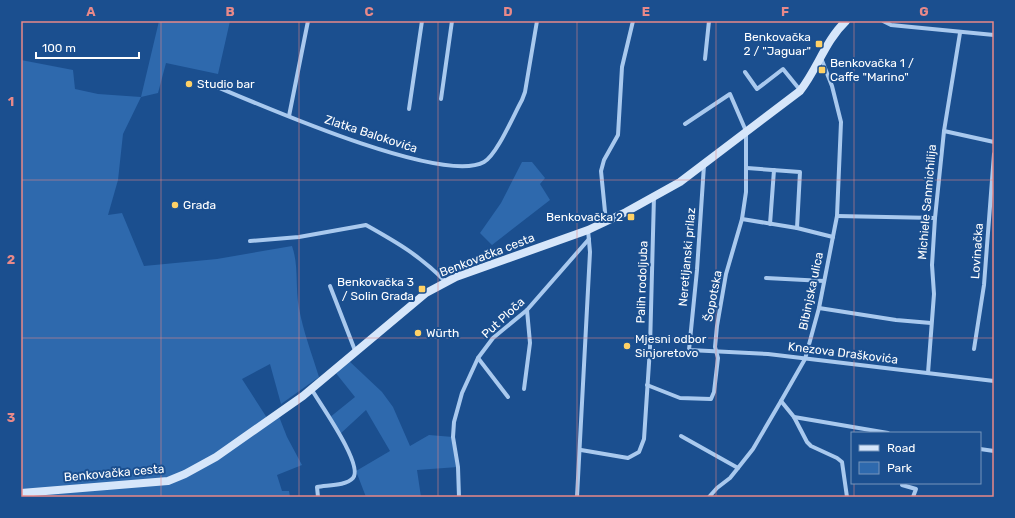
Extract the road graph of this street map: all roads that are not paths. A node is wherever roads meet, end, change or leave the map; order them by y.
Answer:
1 (308, 21) edge
2 (422, 21) edge
3 (452, 21) edge
4 (537, 21) edge
5 (634, 21) edge
6 (709, 21) edge
7 (883, 21) edge
8 (842, 22) edge
9 (960, 33) junction
10 (994, 35) edge
11 (821, 56) junction
12 (705, 59) dead end
13 (746, 72) dead end
14 (203, 81) dead end
15 (800, 91) junction
16 (441, 99) dead end
17 (410, 109) dead end
18 (289, 116) junction
19 (685, 124) dead end
20 (746, 131) junction
21 (944, 131) junction
22 (994, 142) edge
23 (994, 154) edge
24 (704, 165) junction
25 (747, 168) junction
26 (774, 170) junction
27 (654, 196) junction
28 (837, 216) junction
29 (935, 218) junction
30 (742, 219) junction
31 (606, 223) junction
32 (770, 224) junction
33 (797, 228) junction
34 (588, 230) junction
35 (833, 237) junction
36 (589, 240) junction
37 (250, 241) dead end
38 (766, 278) dead end
39 (824, 281) junction
40 (446, 282) junction
41 (330, 286) dead end
42 (819, 308) junction
43 (527, 310) junction
44 (932, 323) junction
45 (974, 349) dead end
46 (689, 350) joint
47 (717, 352) junction
48 (356, 353) junction
49 (478, 358) junction
50 (805, 359) junction
51 (928, 373) junction
52 (994, 381) edge
53 (647, 384) junction
54 (524, 389) dead end
55 (312, 390) junction
56 (508, 396) dead end
57 (780, 401) junction
58 (794, 417) junction
59 (882, 432) edge
60 (681, 436) dead end
61 (981, 449) edge
62 (581, 450) junction
63 (994, 451) edge
64 (738, 468) junction
65 (902, 486) dead end
66 (21, 493) edge
67 (318, 497) edge
68 (459, 497) edge
69 (577, 497) edge
70 (709, 497) edge
71 (847, 497) edge
72 (913, 497) edge

1 - 18 street
2 - 17 street
3 - 16 street
4 - 18 street, Zlatka Balokovića
5 - 31 street
6 - 12 street
7 - 9 street
8 - 11 main road, Benkovačka cesta
9 - 10 street
9 - 21 street, Michiele Sanmichilija
11 - 15 main road, Benkovačka cesta
11 - 28 street, Bibinjska ulica
13 - 15 street
14 - 18 street, Zlatka Balokovića
15 - 20 main road, Benkovačka cesta
19 - 20 street
20 - 24 main road, Benkovačka cesta
20 - 25 street, Šopotska
21 - 22 street
21 - 29 street, Michiele Sanmichilija
23 - 45 street, Lovinačka
24 - 27 main road, Benkovačka cesta
24 - 46 street, Neretljanski prilaz
25 - 26 street
25 - 30 street, Šopotska
26 - 32 street
26 - 33 street
27 - 31 main road, Benkovačka cesta
27 - 53 street, Palih rodoljuba
28 - 29 street
28 - 35 street, Bibinjska ulica
29 - 44 street, Michiele Sanmichilija
30 - 32 street
30 - 47 street, Šopotska
31 - 34 main road, Benkovačka cesta
32 - 33 street
33 - 35 street
34 - 36 street
34 - 40 main road, Benkovačka cesta
35 - 39 street, Bibinjska ulica
36 - 43 street, Put Ploča
36 - 62 street
37 - 40 street
38 - 39 street
39 - 42 street, Bibinjska ulica
40 - 48 main road, Benkovačka cesta
41 - 48 street
42 - 44 street
42 - 50 street, Bibinjska ulica
43 - 49 street, Put Ploča
43 - 54 street
44 - 51 street, Michiele Sanmichilija
46 - 47 street, Knezova Draškovića
47 - 50 street, Knezova Draškovića
47 - 53 street, Šopotska
48 - 55 main road, Benkovačka cesta
49 - 56 street
49 - 68 street, Put Ploča
50 - 51 street, Knezova Draškovića
50 - 57 street, Bibinjska ulica
51 - 52 street, Knezova Draškovića
53 - 62 street, Palih rodoljuba
55 - 66 main road, Benkovačka cesta
55 - 67 street
57 - 58 street
57 - 64 street, Bibinjska ulica
58 - 59 street
58 - 71 street
60 - 64 street
61 - 63 street
62 - 69 street
64 - 70 street, Bibinjska ulica
65 - 72 street

